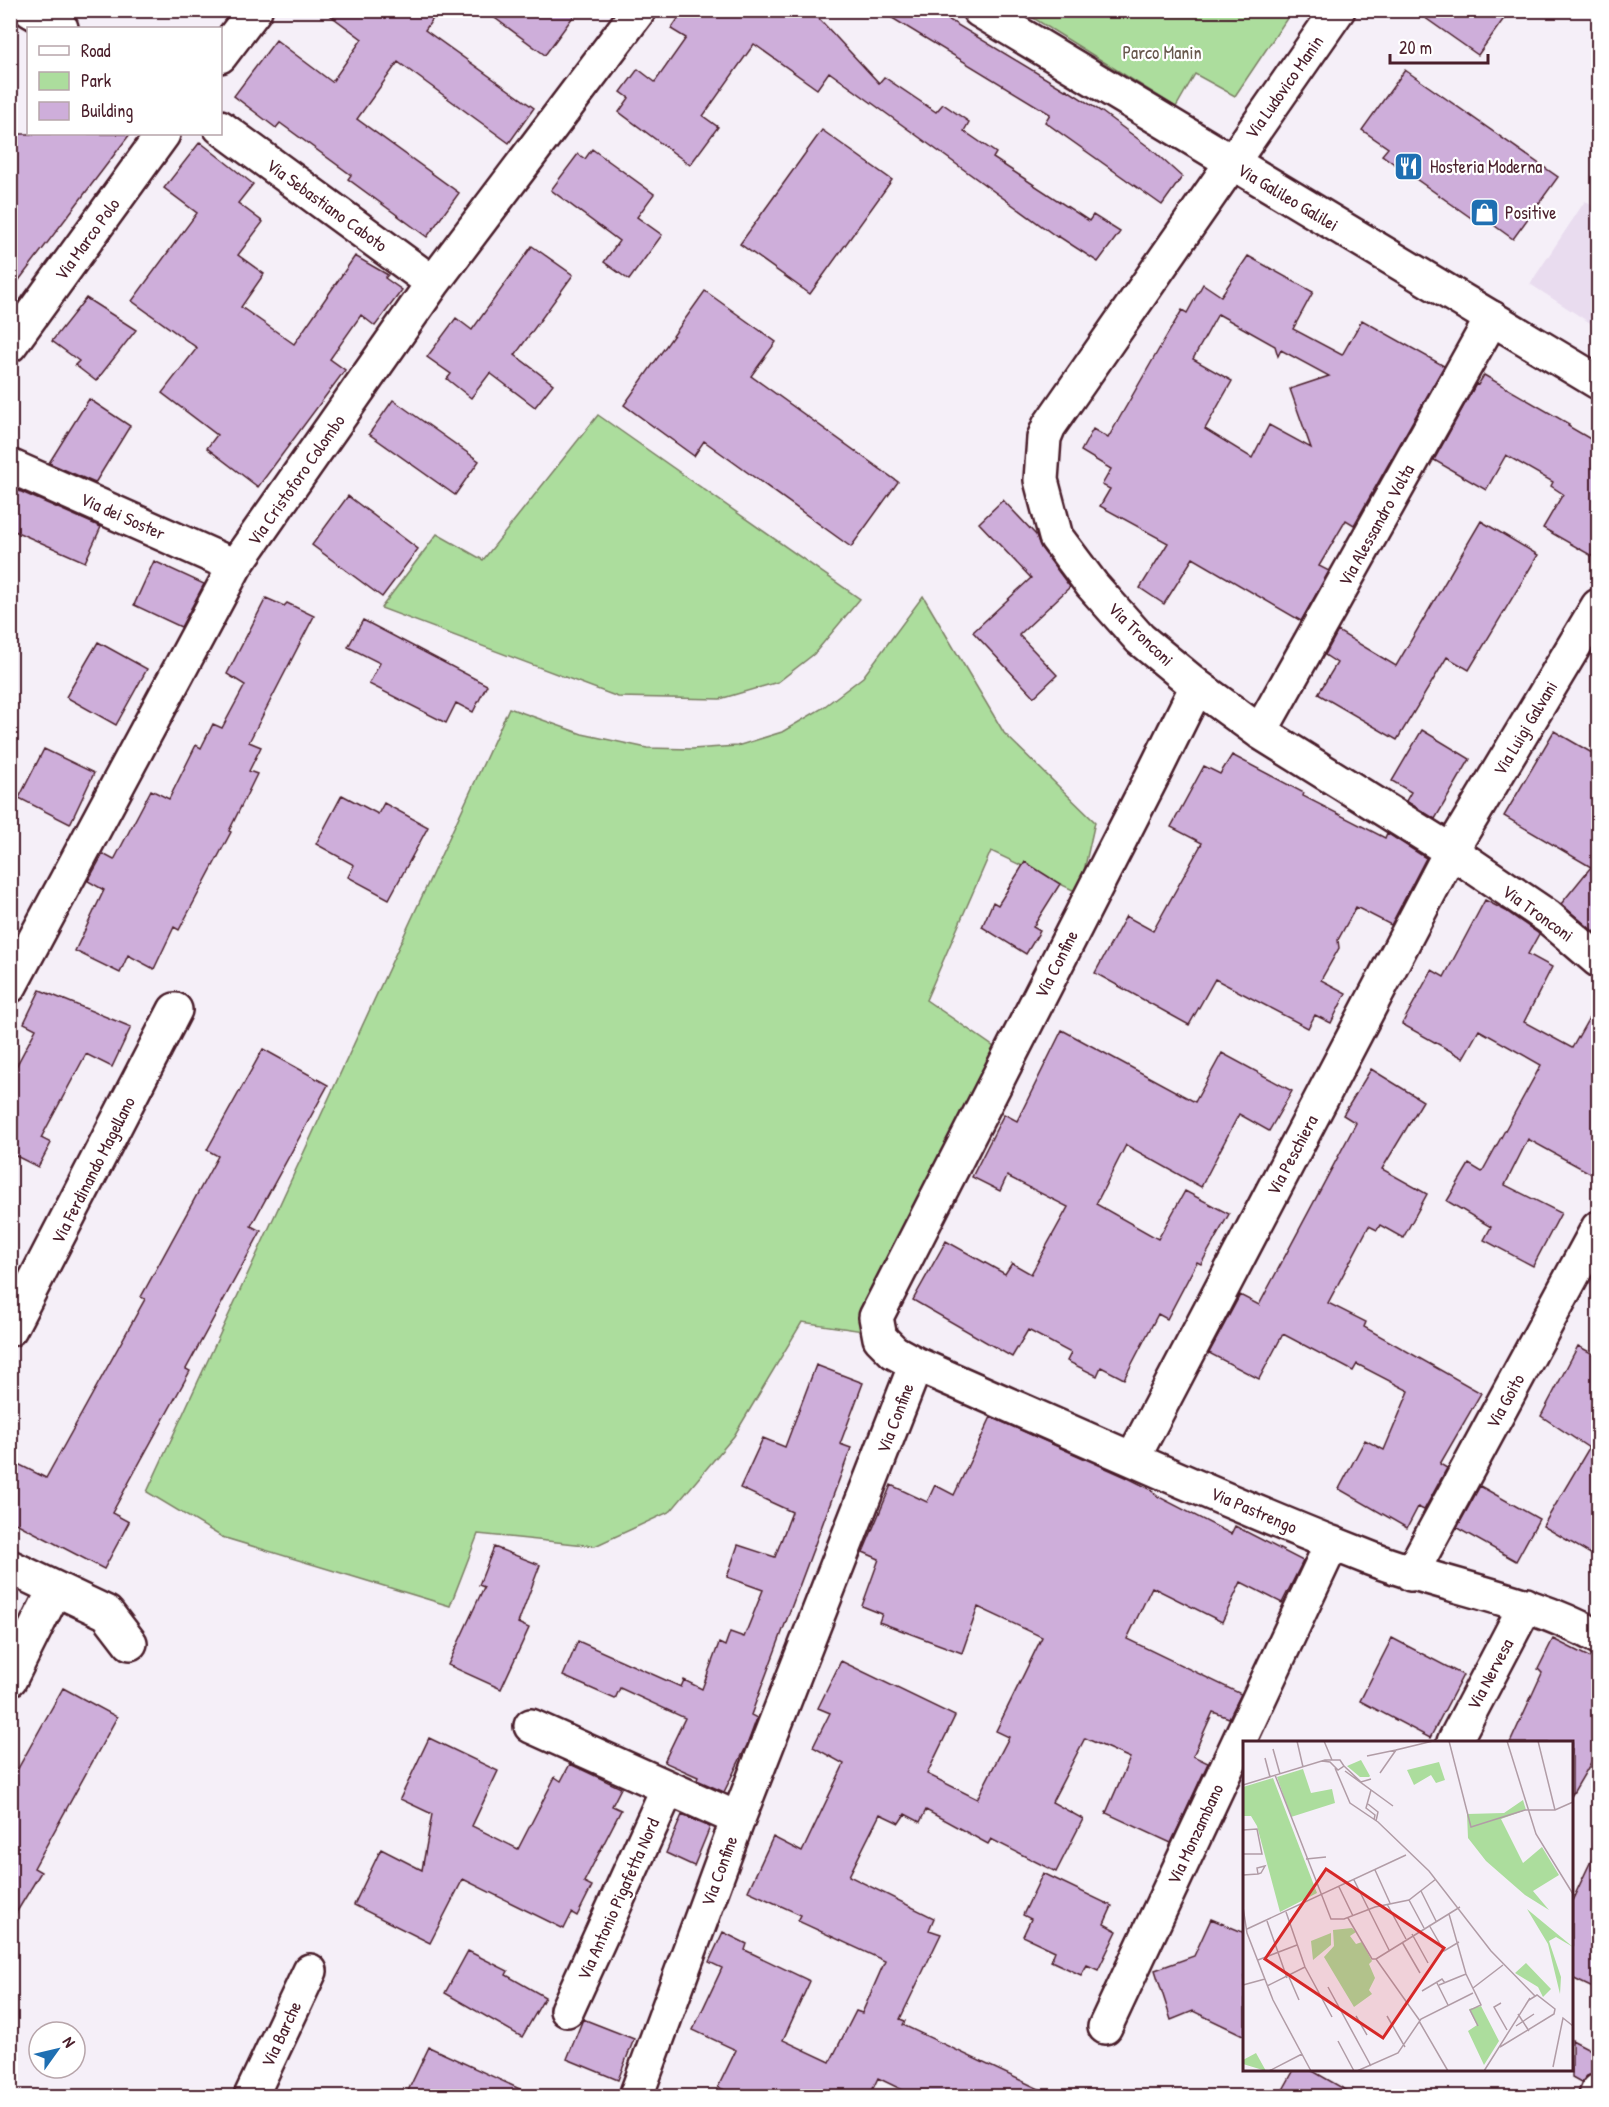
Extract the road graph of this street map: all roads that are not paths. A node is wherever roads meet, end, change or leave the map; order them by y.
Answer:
1 (30, 10) edge
2 (255, 10) edge
3 (639, 10) edge
4 (978, 10) edge
5 (1338, 10) edge
6 (59, 27) edge
7 (222, 53) edge
8 (222, 128) edge
9 (162, 135) edge
10 (1231, 163) junction
11 (433, 283) junction
12 (1492, 318) junction
13 (10, 345) edge
14 (1599, 382) edge
15 (10, 466) edge
16 (235, 566) junction
17 (1599, 606) edge
18 (1197, 686) junction
19 (1260, 732) junction
20 (1451, 851) junction
21 (1599, 960) edge
22 (10, 986) edge
23 (175, 1010) dead end
24 (1599, 1228) edge
25 (10, 1329) edge
26 (916, 1364) junction
27 (1133, 1458) junction
28 (1332, 1543) junction
29 (10, 1567) edge
30 (1411, 1574) junction
31 (55, 1589) junction
32 (1526, 1605) junction
33 (1599, 1637) edge
34 (130, 1643) dead end
35 (10, 1679) edge
36 (531, 1726) dead end
37 (1455, 1741) edge
38 (668, 1788) junction
39 (738, 1819) junction
40 (310, 1971) dead end
41 (567, 2010) dead end
42 (1105, 2026) dead end
43 (1599, 2091) edge
44 (251, 2097) edge
45 (636, 2097) edge
46 (1596, 2097) edge

1 - 6 street
2 - 7 street
3 - 11 street, Via Cristoforo Colombo
4 - 10 street, Via Galileo Galilei
5 - 10 street, Via Ludovico Manin
8 - 11 street, Via Sebastiano Caboto
9 - 13 street, Via Marco Polo
10 - 12 street, Via Galileo Galilei
10 - 18 street, Via Tronconi
11 - 16 street, Via Cristoforo Colombo
12 - 14 street, Via Galileo Galilei
12 - 19 street, Via Alessandro Volta
15 - 16 street, Via dei Soster
16 - 22 street, Via Cristoforo Colombo
17 - 20 street, Via Luigi Galvani
18 - 19 street, Via Tronconi
18 - 26 street, Via Confine
19 - 20 street, Via Tronconi
20 - 21 street, Via Tronconi
20 - 27 street, Via Peschiera
23 - 25 street, Via Ferdinando Magellano
24 - 30 street, Via Goito
26 - 27 street, Via Pastrengo
26 - 39 street, Via Confine
27 - 28 street, Via Pastrengo
28 - 30 street, Via Pastrengo
28 - 42 street, Via Monzambano
29 - 31 street
30 - 32 street, Via Pastrengo
31 - 34 street
31 - 35 street
32 - 33 street, Via Pastrengo
32 - 37 street, Via Nervesa
36 - 38 street
38 - 39 street
38 - 41 street, Via Antonio Pigafetta Nord
39 - 45 street, Via Confine
40 - 44 street, Via Barche
43 - 46 street

